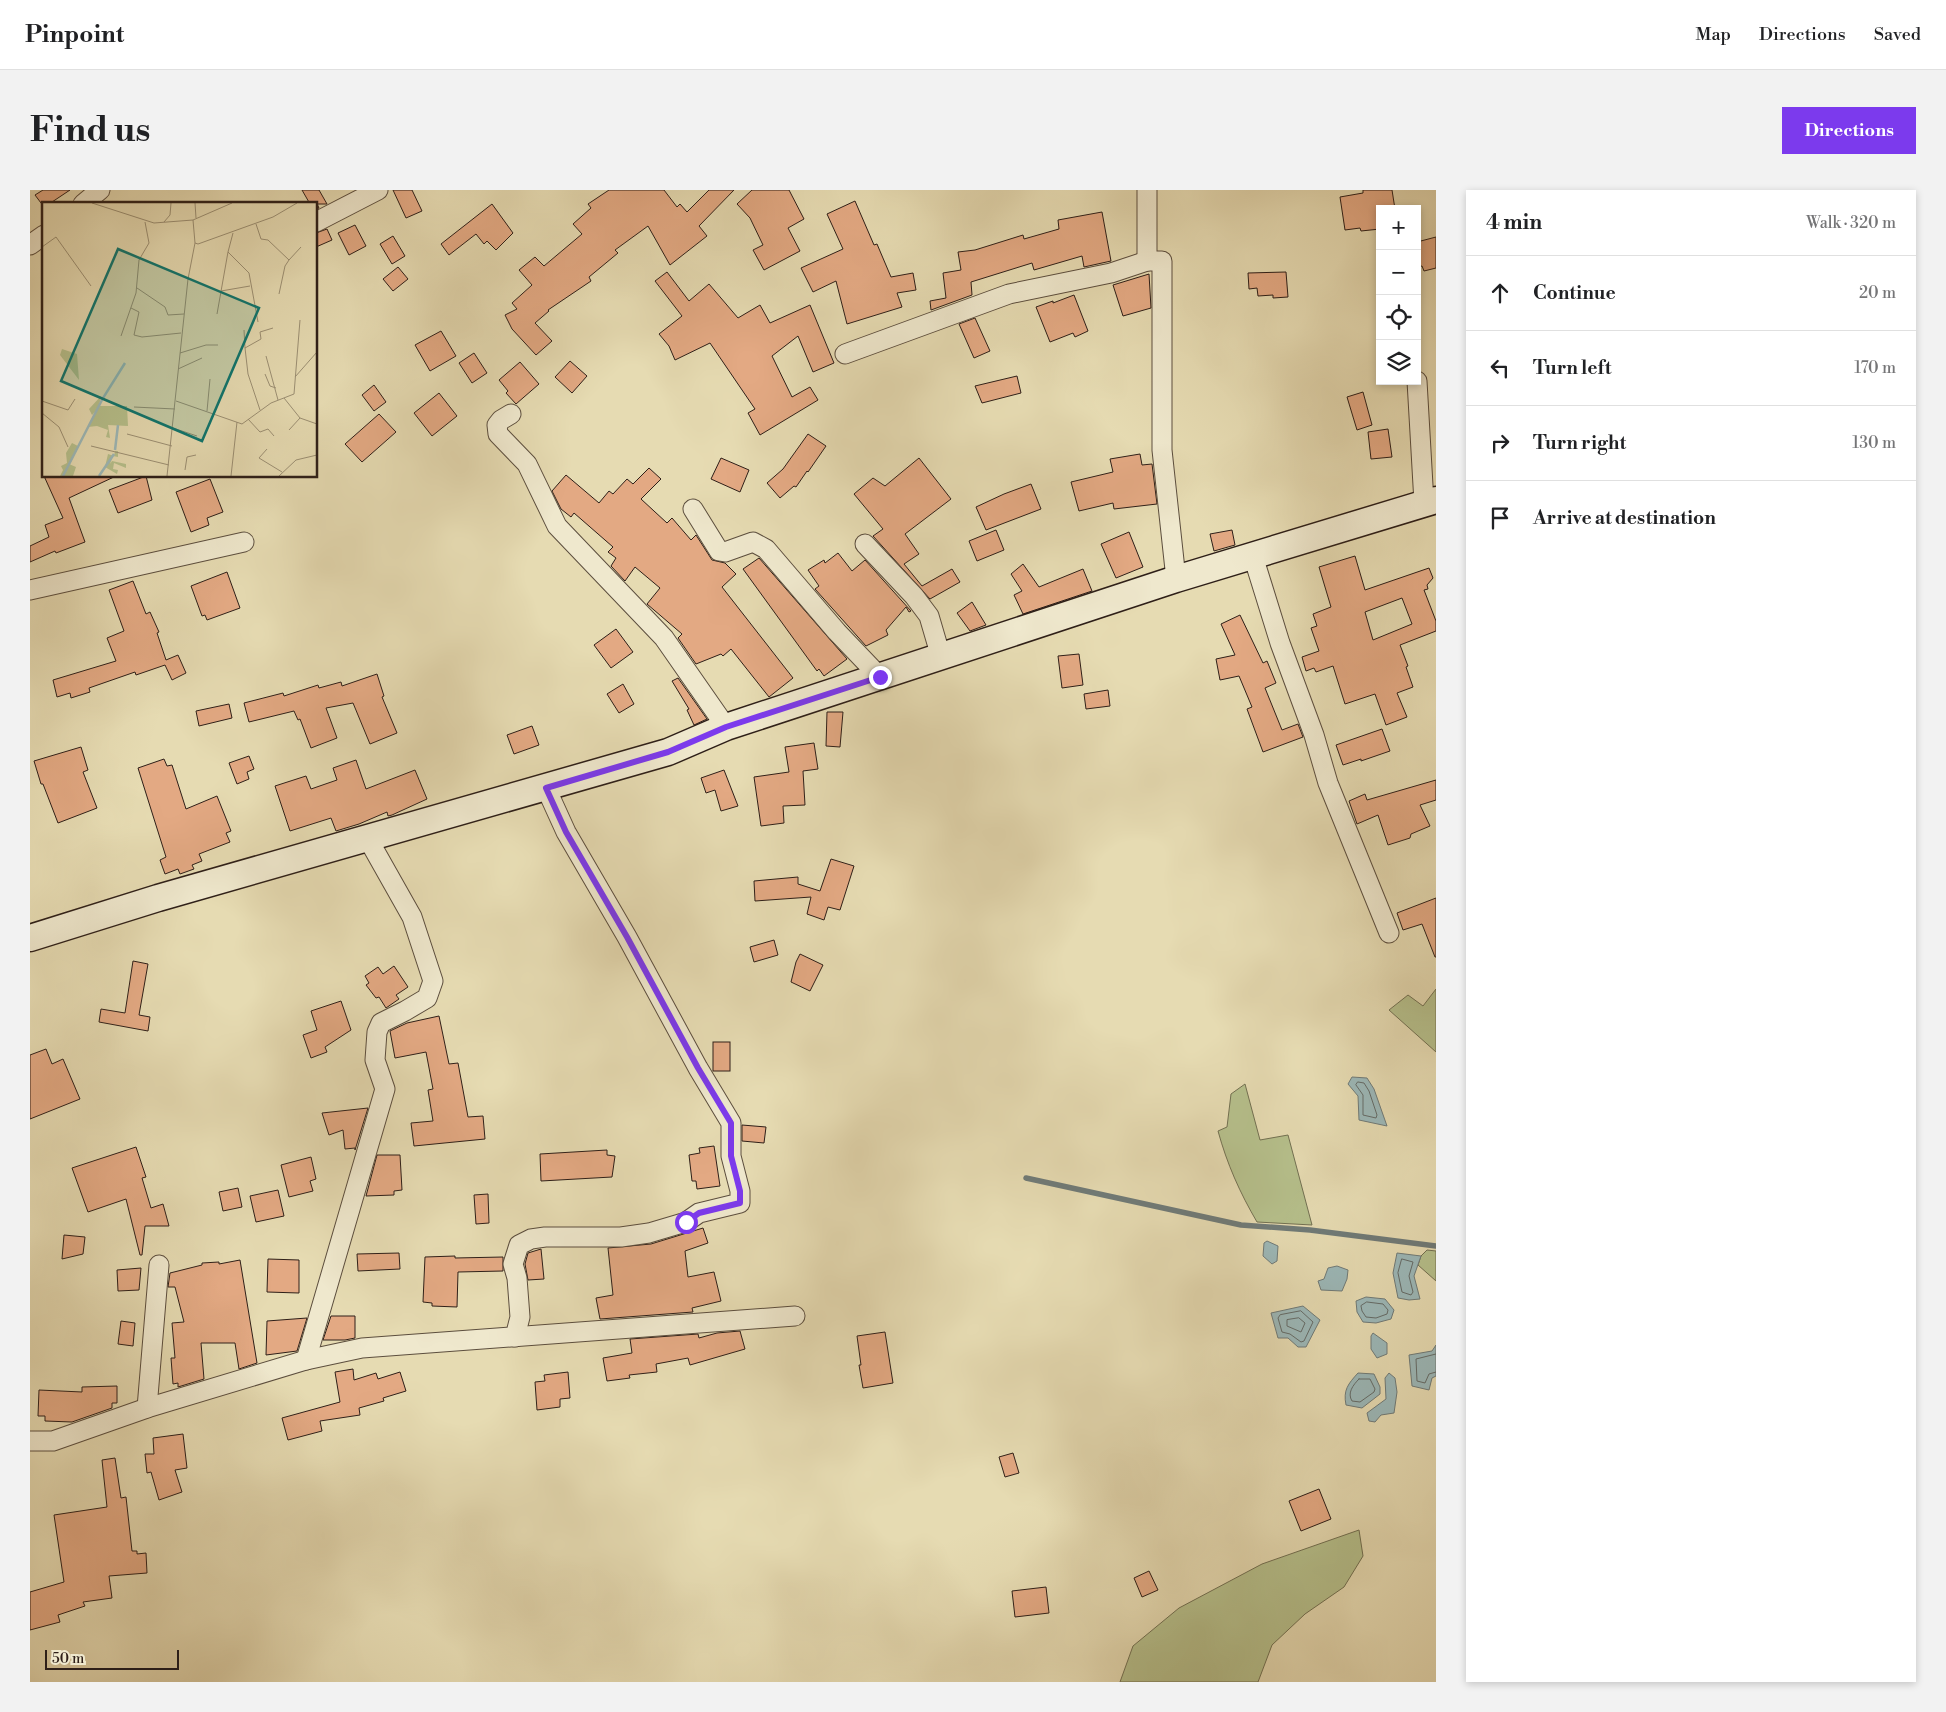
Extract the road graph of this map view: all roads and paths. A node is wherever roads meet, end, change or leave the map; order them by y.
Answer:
1 (100, 190) edge
2 (378, 190) edge
3 (1147, 190) edge
4 (85, 202) edge
5 (318, 221) edge
6 (42, 236) edge
7 (30, 245) edge
8 (1147, 261) junction
9 (845, 354) dead end
10 (1417, 385) edge
11 (511, 414) dead end
12 (1430, 501) edge
13 (693, 509) dead end
14 (244, 542) dead end
15 (865, 544) dead end
16 (1253, 556) junction
17 (1176, 579) junction
18 (30, 590) edge
19 (941, 657) junction
20 (880, 677) junction
21 (726, 727) junction
22 (546, 788) junction
23 (368, 839) junction
24 (1389, 933) dead end
25 (30, 938) edge
26 (159, 1265) dead end
27 (795, 1316) dead end
28 (515, 1337) junction
29 (306, 1360) junction
30 (147, 1408) junction
31 (30, 1441) edge

1 - 4 street
2 - 5 street
3 - 8 street
6 - 7 street
8 - 9 street
8 - 17 street
10 - 12 street
11 - 21 street
12 - 16 street
13 - 20 street
14 - 18 street
15 - 19 street
16 - 17 street
16 - 24 street
17 - 19 street
19 - 20 street
20 - 21 street
21 - 22 street
22 - 23 street
22 - 28 street
23 - 25 street
23 - 29 street
26 - 30 street
27 - 28 street
28 - 29 street
29 - 30 street
30 - 31 street

